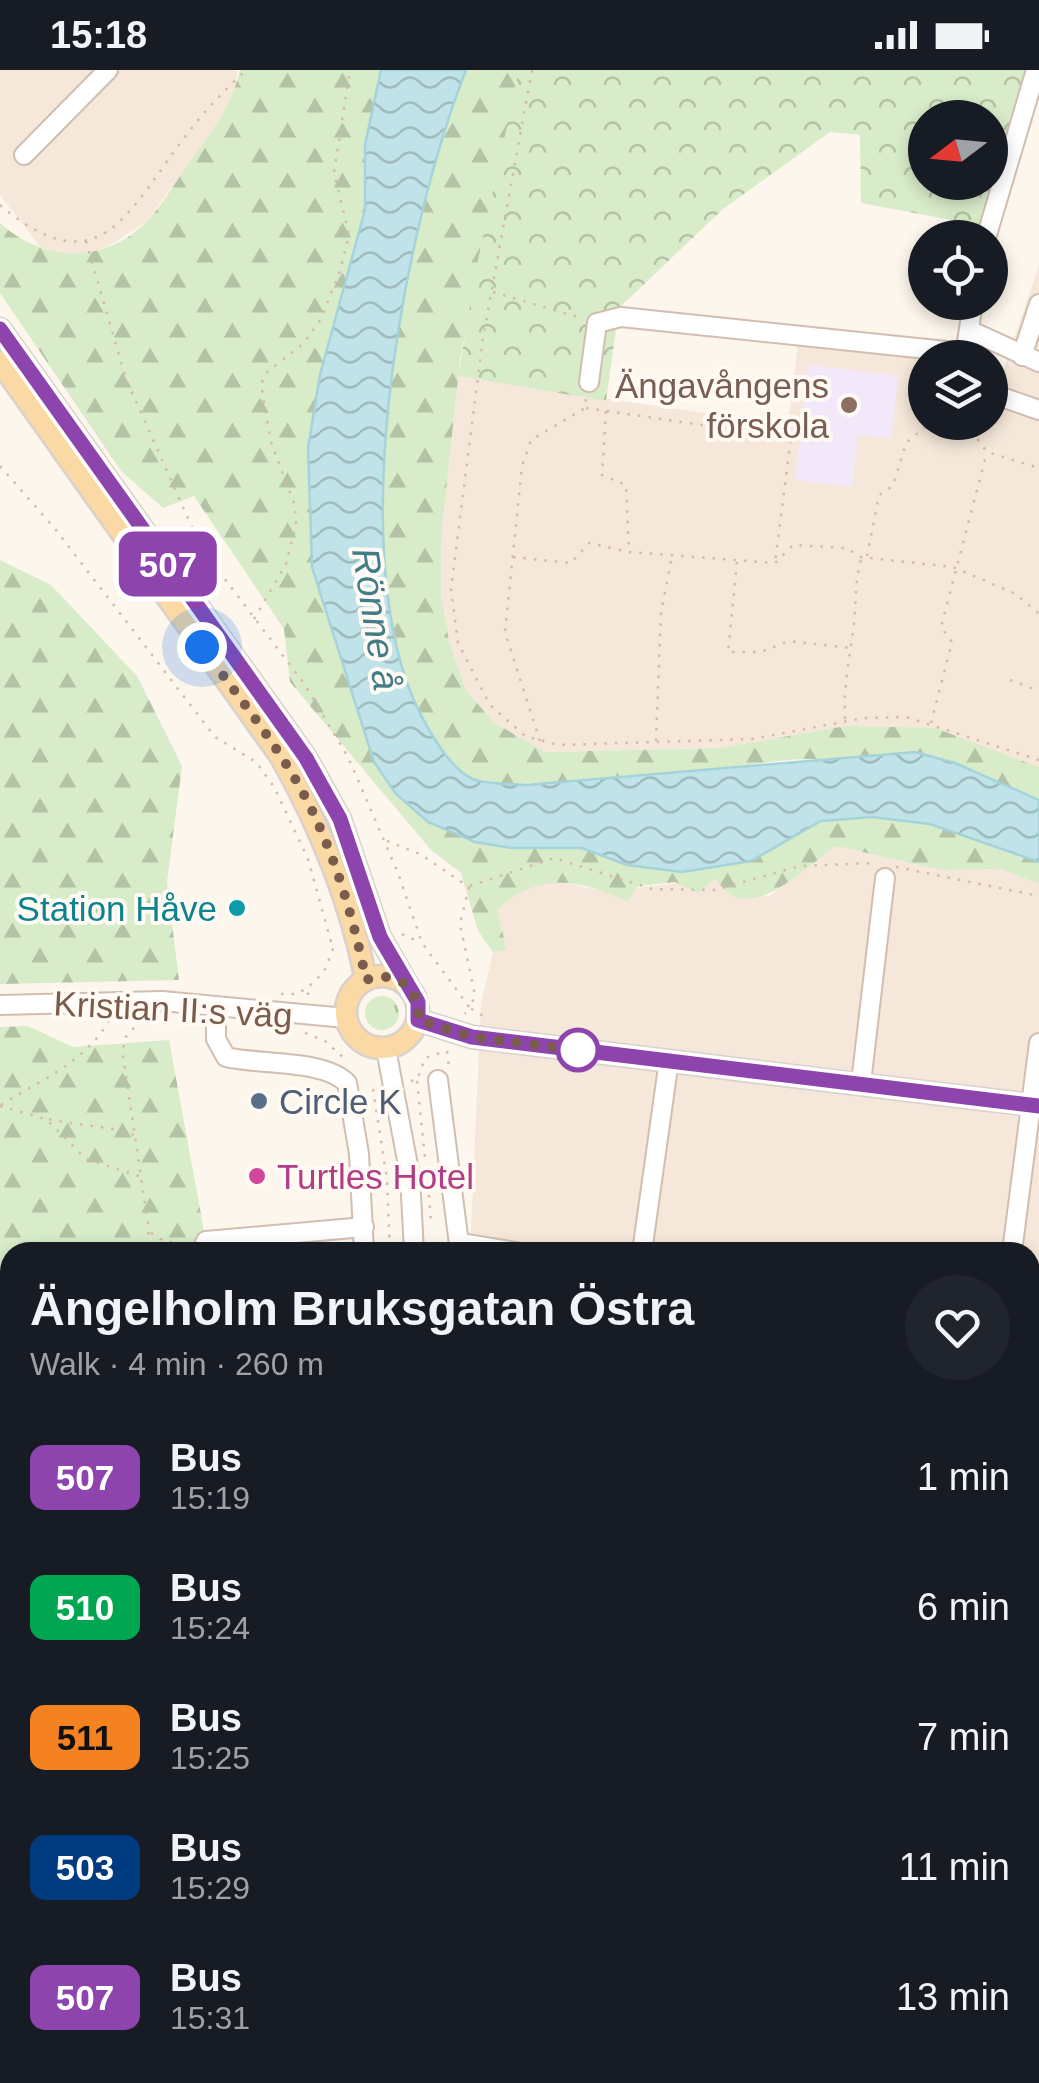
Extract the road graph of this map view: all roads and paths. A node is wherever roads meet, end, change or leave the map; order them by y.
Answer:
1 (108, 70) edge
2 (246, 70) edge
3 (350, 70) edge
4 (532, 70) edge
5 (1036, 70) edge
6 (24, 155) dead end
7 (0, 205) edge
8 (991, 220) edge
9 (86, 240) junction
10 (492, 292) junction
11 (1039, 304) edge
12 (970, 320) edge
13 (597, 323) junction
14 (0, 329) edge
15 (969, 330) junction
16 (967, 340) edge
17 (908, 348) edge
18 (1031, 359) edge
19 (0, 362) edge
20 (590, 382) joint
21 (1008, 399) edge
22 (585, 408) junction
23 (1039, 410) edge
24 (606, 411) junction
25 (911, 440) edge
26 (978, 440) edge
27 (987, 452) junction
28 (0, 466) edge
29 (1039, 468) edge
30 (629, 552) junction
31 (672, 556) junction
32 (513, 557) junction
33 (864, 557) junction
34 (737, 560) junction
35 (774, 563) junction
36 (953, 567) junction
37 (1039, 605) edge
38 (1038, 614) edge
39 (254, 619) junction
40 (850, 648) junction
41 (1010, 680) dead end
42 (1039, 691) edge
43 (845, 721) junction
44 (931, 723) junction
45 (541, 742) junction
46 (656, 743) junction
47 (1039, 760) edge
48 (385, 841) junction
49 (883, 869) junction
50 (468, 887) junction
51 (1039, 896) edge
52 (333, 949) dead end
53 (366, 980) junction
54 (408, 986) junction
55 (0, 1005) edge
56 (216, 1007) junction
57 (470, 1008) junction
58 (113, 1014) dead end
59 (145, 1016) dead end
60 (346, 1018) junction
61 (418, 1020) junction
62 (449, 1041) junction
63 (1039, 1043) edge
64 (386, 1049) junction
65 (669, 1060) junction
66 (438, 1080) dead end
67 (860, 1083) junction
68 (374, 1089) dead end
69 (0, 1106) edge
70 (1035, 1106) edge
71 (46, 1118) junction
72 (135, 1135) junction
73 (140, 1176) junction
74 (364, 1227) junction
75 (150, 1231) junction
76 (148, 1242) edge
77 (172, 1242) edge
78 (244, 1242) edge
79 (364, 1242) edge
80 (390, 1242) edge
81 (413, 1242) edge
82 (459, 1242) edge
83 (643, 1242) edge
84 (1014, 1242) edge

1 - 6 street
2 - 9 path
3 - 39 path
4 - 10 path
5 - 8 street
7 - 9 path
9 - 39 path
10 - 13 path
10 - 45 path
11 - 18 street
12 - 15 street
13 - 17 street
13 - 20 street
14 - 54 main road
15 - 16 street
15 - 18 street
19 - 53 main road
20 - 22 path
21 - 23 street
22 - 24 path
22 - 32 path
24 - 30 path
24 - 35 path
25 - 33 path
26 - 27 path
27 - 29 path
27 - 36 path
28 - 52 path
30 - 31 path
30 - 32 path
31 - 34 path
31 - 46 path
32 - 45 path
33 - 35 path
33 - 36 path
33 - 40 path
34 - 35 path
34 - 40 path
36 - 38 path
36 - 44 path
37 - 38 path
39 - 48 path
40 - 43 path
41 - 42 path
43 - 44 path
43 - 46 path
44 - 47 path
45 - 46 path
48 - 50 path
48 - 57 path
49 - 50 path
49 - 51 path
49 - 67 street
50 - 57 path
53 - 54 main road
53 - 60 main road
54 - 61 main road
55 - 56 street, Kristian II:s väg
56 - 60 street, Kristian II:s väg
56 - 74 street
57 - 62 path
58 - 69 path
59 - 72 path
60 - 64 main road
61 - 62 main road
61 - 64 main road
62 - 65 main road
63 - 70 street
64 - 81 street
65 - 67 main road
65 - 83 street
66 - 82 street
67 - 70 main road
68 - 80 path
69 - 71 path
70 - 84 street
71 - 72 path
71 - 73 path
72 - 73 path
73 - 75 path
74 - 78 street
74 - 79 street
75 - 76 path
75 - 77 path

